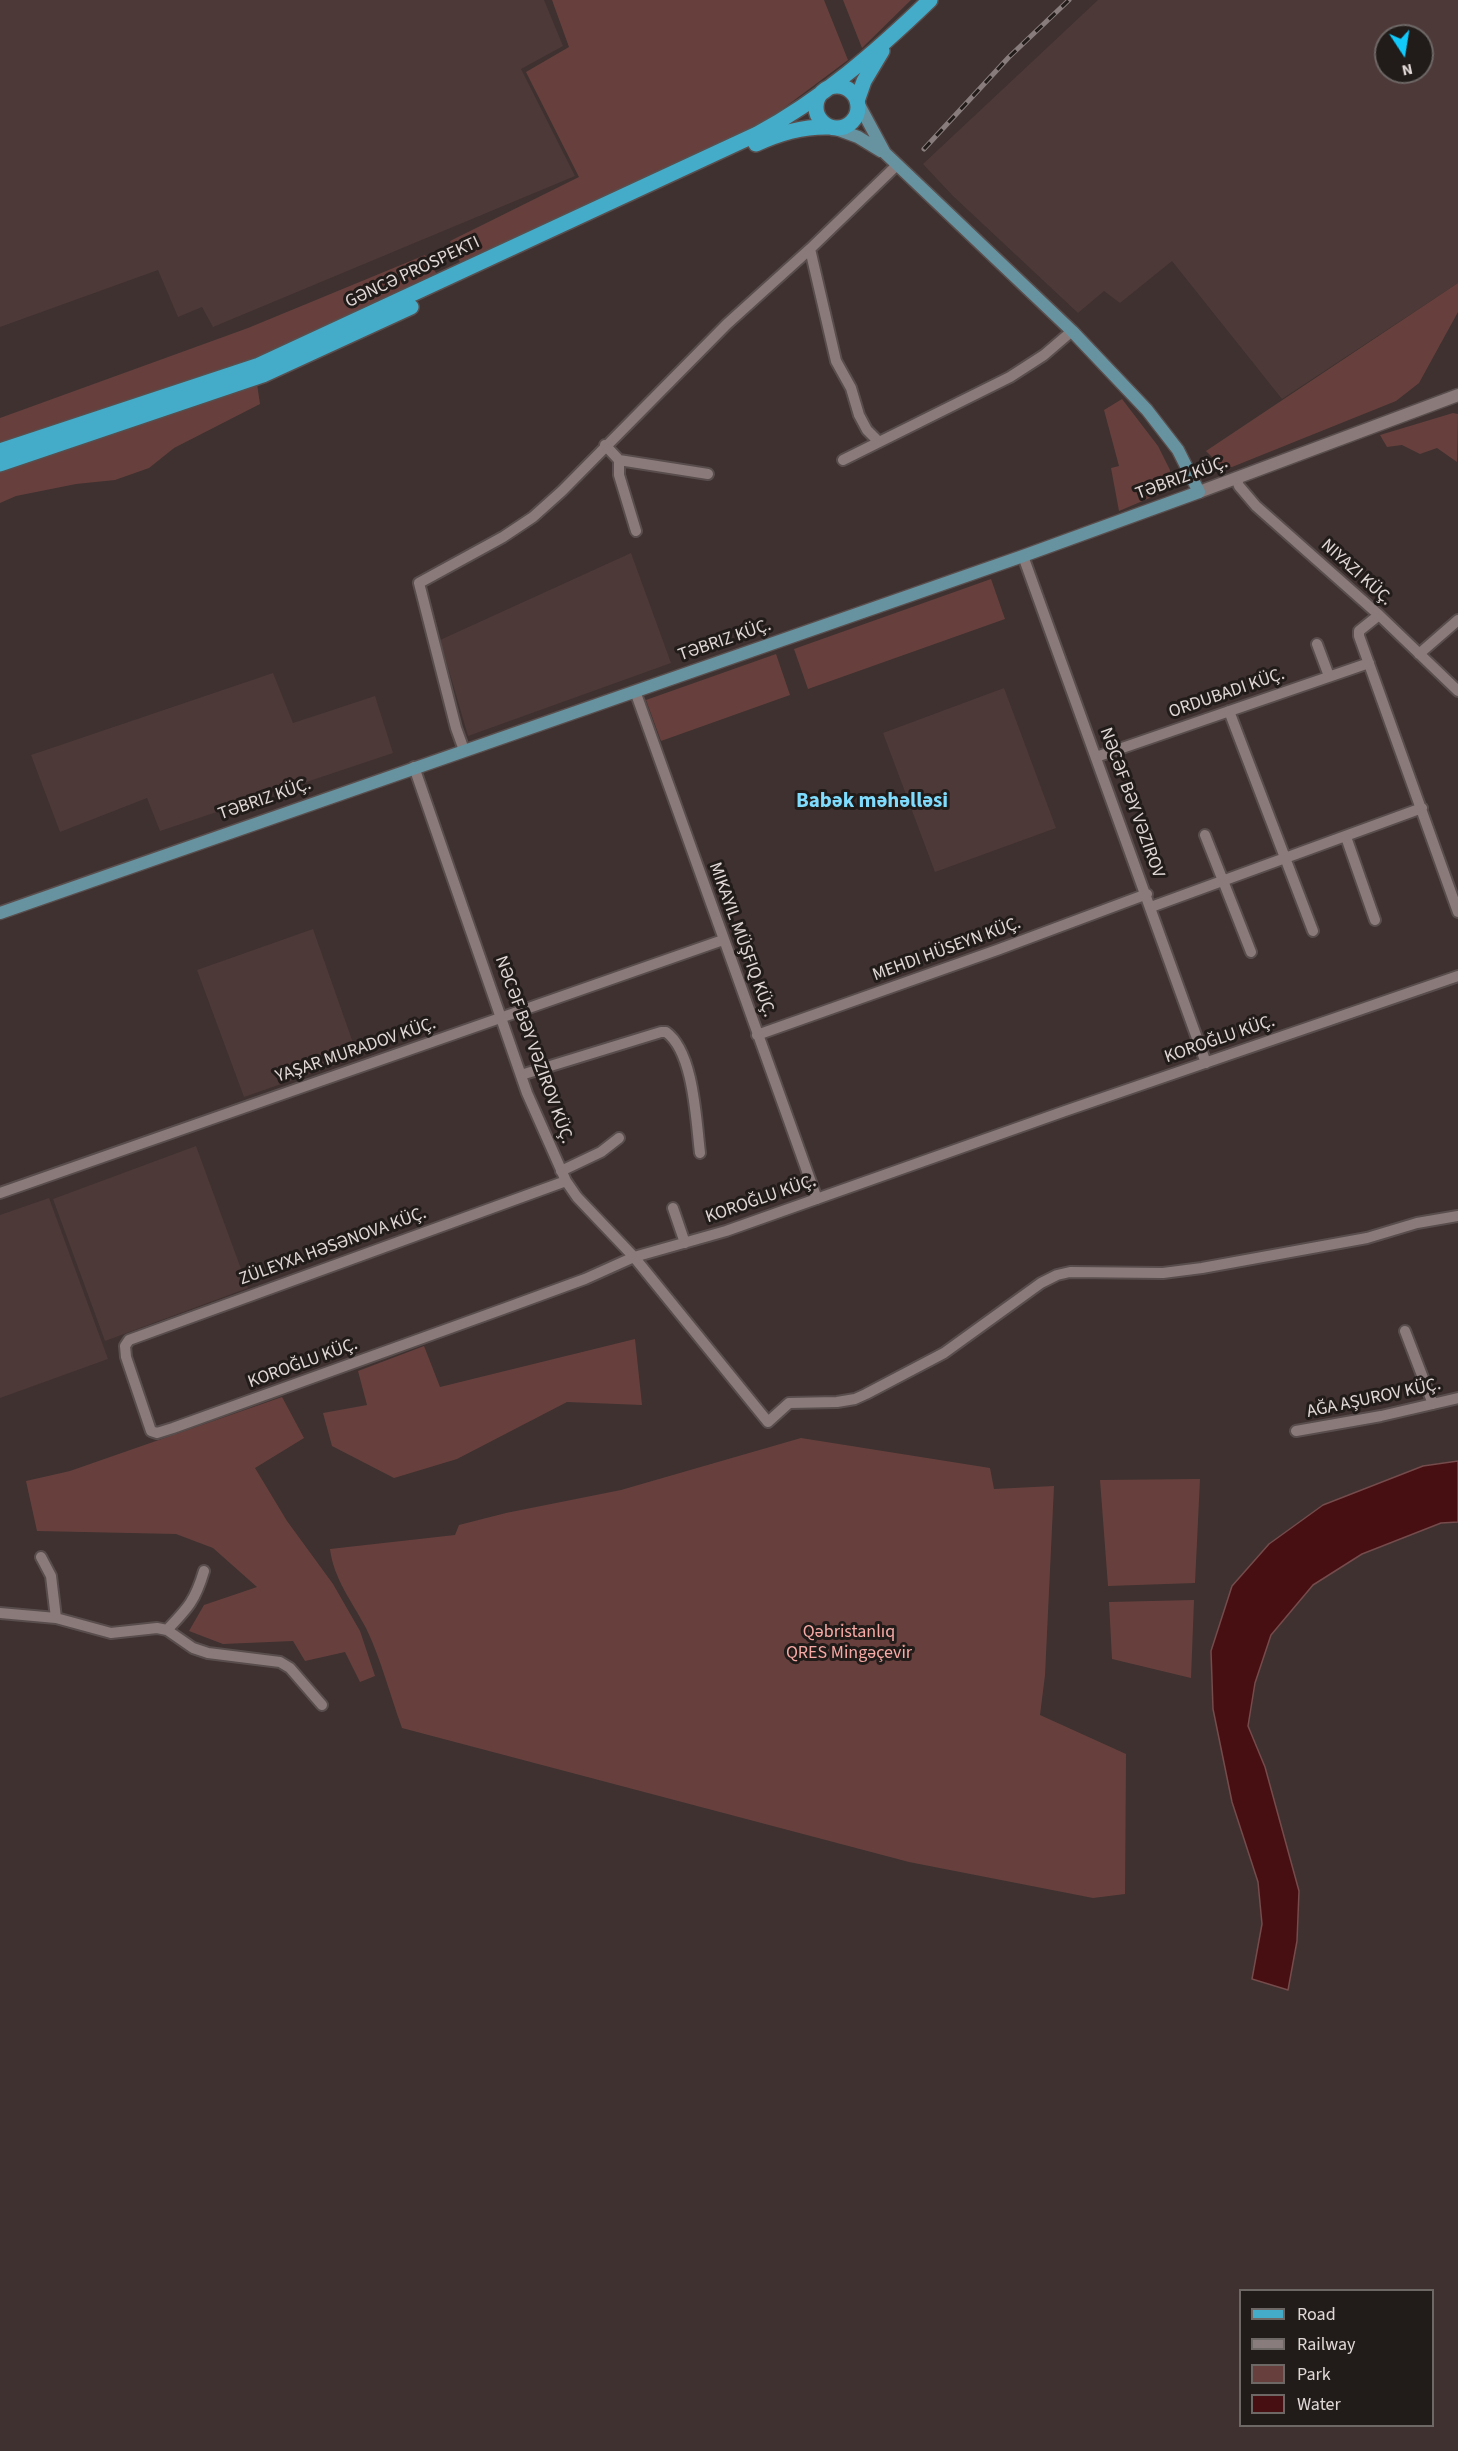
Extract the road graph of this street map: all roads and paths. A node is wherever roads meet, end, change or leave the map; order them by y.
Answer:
1 (930, 0) edge
2 (893, 36) junction
3 (825, 91) junction
4 (857, 101) junction
5 (831, 127) junction
6 (885, 153) junction
7 (897, 165) junction
8 (810, 249) junction
9 (1072, 331) junction
10 (1458, 395) edge
11 (878, 441) junction
12 (605, 446) junction
13 (0, 451) edge
14 (619, 460) junction
15 (843, 460) dead end
16 (0, 464) edge
17 (708, 474) dead end
18 (1236, 478) junction
19 (1198, 492) junction
20 (636, 531) dead end
21 (1023, 556) junction
22 (1378, 615) junction
23 (1458, 620) edge
24 (1317, 644) dead end
25 (1419, 654) junction
26 (1369, 663) junction
27 (1329, 676) junction
28 (635, 691) junction
29 (1458, 691) edge
30 (1229, 711) junction
31 (464, 750) junction
32 (1096, 758) junction
33 (414, 767) junction
34 (1422, 808) junction
35 (1205, 835) dead end
36 (1346, 837) junction
37 (1286, 858) junction
38 (1224, 880) junction
39 (1147, 894) junction
40 (1151, 907) junction
41 (1458, 912) edge
42 (0, 913) edge
43 (1376, 920) dead end
44 (1313, 931) dead end
45 (723, 940) junction
46 (1251, 952) dead end
47 (1458, 976) edge
48 (502, 1017) junction
49 (757, 1035) junction
50 (1206, 1063) junction
51 (521, 1075) junction
52 (619, 1138) dead end
53 (700, 1153) dead end
54 (563, 1176) junction
55 (0, 1194) edge
56 (817, 1199) junction
57 (673, 1208) dead end
58 (1458, 1216) edge
59 (685, 1243) junction
60 (634, 1257) junction
61 (1405, 1330) dead end
62 (126, 1357) joint
63 (1458, 1398) edge
64 (1433, 1404) junction
65 (1296, 1431) dead end
66 (41, 1557) dead end
67 (204, 1570) dead end
68 (0, 1614) edge
69 (56, 1618) junction
70 (167, 1630) junction
71 (322, 1706) dead end

1 - 2 main road
2 - 3 main road, GƏNCƏ PROSPEKTI
2 - 4 main road
3 - 4 main road
3 - 5 main road
3 - 13 main road, GƏNCƏ PROSPEKTI
4 - 5 main road
4 - 6 main road
5 - 6 main road
5 - 16 main road, GƏNCƏ PROSPEKTI
6 - 7 main road
7 - 8 street
7 - 9 main road
8 - 11 street
8 - 12 street
9 - 11 street
9 - 19 main road
10 - 18 street, TƏBRIZ KÜÇ.
11 - 15 street
12 - 14 street
12 - 31 street
14 - 17 street
14 - 20 street
18 - 19 street, TƏBRIZ KÜÇ.
18 - 22 street, NIYAZI KÜÇ.
19 - 21 main road, TƏBRIZ KÜÇ.
21 - 28 main road, TƏBRIZ KÜÇ.
21 - 32 street, NƏCƏF BƏY VƏZIROV
22 - 25 street, NIYAZI KÜÇ.
22 - 26 street
23 - 25 street
24 - 27 street
25 - 29 street, NIYAZI KÜÇ.
26 - 27 street, ORDUBADI KÜÇ.
26 - 34 street
27 - 30 street, ORDUBADI KÜÇ.
28 - 31 main road, TƏBRIZ KÜÇ.
28 - 45 street
30 - 32 street, ORDUBADI KÜÇ.
30 - 37 street
31 - 33 main road, TƏBRIZ KÜÇ.
32 - 39 street, NƏCƏF BƏY VƏZIROV
33 - 42 main road, TƏBRIZ KÜÇ.
33 - 48 street, NƏCƏF BƏY VƏZIROV KÜÇ.
34 - 36 street
34 - 41 street
35 - 38 street
36 - 37 street
36 - 43 street
37 - 38 street
37 - 44 street
38 - 40 street
38 - 46 street
39 - 40 street, NƏCƏF BƏY VƏZIROV
39 - 49 street, MEHDI HÜSEYN KÜÇ.
40 - 50 street, NƏCƏF BƏY VƏZIROV
45 - 48 street, YAŞAR MURADOV KÜÇ.
45 - 49 street
47 - 50 street, KOROĞLU KÜÇ.
48 - 51 street, NƏCƏF BƏY VƏZIROV KÜÇ.
48 - 55 street, YAŞAR MURADOV KÜÇ.
49 - 56 street
50 - 56 street, KOROĞLU KÜÇ.
51 - 53 street
51 - 54 street, NƏCƏF BƏY VƏZIROV KÜÇ.
52 - 54 street
54 - 60 street, NƏCƏF BƏY VƏZIROV KÜÇ.
54 - 62 street, ZÜLEYXA HƏSƏNOVA KÜÇ.
56 - 59 street, KOROĞLU KÜÇ.
57 - 59 street
58 - 60 street, NƏCƏF BƏY VƏZIROV KÜÇ.
59 - 60 street, KOROĞLU KÜÇ.
60 - 62 street, KOROĞLU KÜÇ.
61 - 64 street
63 - 64 street, AĞA AŞUROV KÜÇ.
64 - 65 street, AĞA AŞUROV KÜÇ.
66 - 69 street
67 - 70 street
68 - 69 street
69 - 70 street
70 - 71 street

